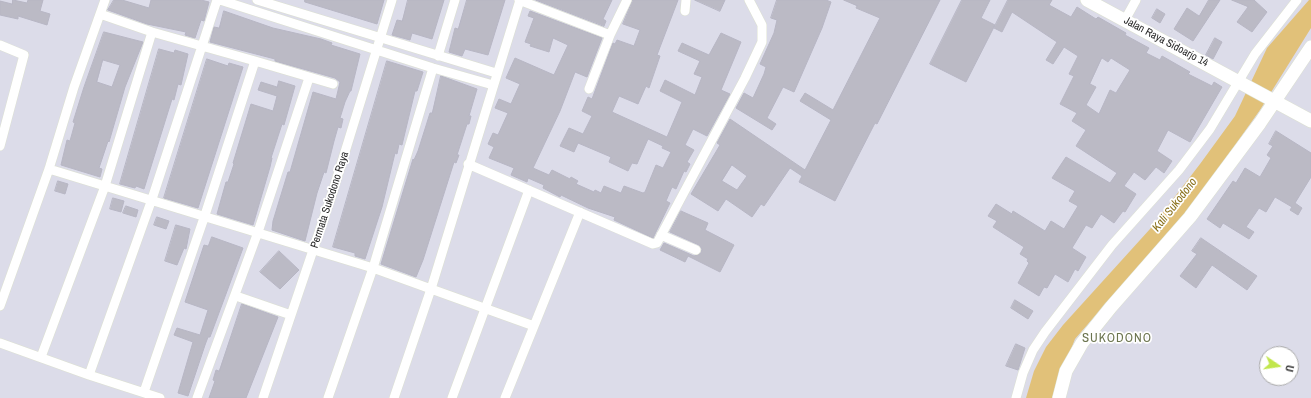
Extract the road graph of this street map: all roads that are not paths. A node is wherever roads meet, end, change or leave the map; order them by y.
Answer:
1 (105, 0) edge
2 (216, 0) edge
3 (220, 0) edge
4 (257, 0) edge
5 (392, 0) edge
6 (454, 0) edge
7 (520, 0) edge
8 (627, 0) edge
9 (686, 0) edge
10 (749, 0) edge
11 (1087, 0) edge
12 (1136, 0) edge
13 (1297, 0) edge
14 (685, 11) dead end
15 (100, 14) junction
16 (1124, 20) junction
17 (152, 32) junction
18 (610, 35) junction
19 (380, 39) junction
20 (0, 45) edge
21 (201, 45) junction
22 (1311, 47) edge
23 (376, 50) junction
24 (438, 56) junction
25 (255, 61) junction
26 (433, 68) junction
27 (496, 73) junction
28 (309, 78) junction
29 (1242, 83) junction
30 (333, 84) dead end
31 (493, 85) junction
32 (588, 89) dead end
33 (1273, 99) junction
34 (1311, 121) edge
35 (0, 146) edge
36 (468, 164) junction
37 (49, 169) junction
38 (105, 186) junction
39 (529, 190) junction
40 (152, 199) junction
41 (580, 212) junction
42 (205, 215) junction
43 (258, 232) junction
44 (661, 235) junction
45 (313, 249) junction
46 (696, 250) dead end
47 (373, 268) junction
48 (431, 289) junction
49 (236, 296) junction
50 (0, 306) edge
51 (486, 308) junction
52 (291, 315) junction
53 (534, 326) junction
54 (0, 343) edge
55 (41, 357) junction
56 (89, 375) junction
57 (144, 392) junction
58 (160, 398) edge
59 (197, 398) edge
60 (263, 398) edge
61 (328, 398) edge
62 (394, 398) edge
63 (452, 398) edge
64 (505, 398) edge
65 (1016, 398) edge
66 (1059, 398) edge

1 - 15 street
2 - 21 street
3 - 23 street
4 - 19 street
5 - 19 street, Permata Sukodono Raya
6 - 24 street
7 - 18 street
7 - 27 street
8 - 18 street
9 - 14 street
10 - 44 street
11 - 16 main road, Jalan Raya Sidoarjo 14
12 - 16 street
13 - 29 street
15 - 17 street
15 - 37 street
16 - 29 main road, Jalan Raya Sidoarjo 14
17 - 21 street
17 - 38 street
18 - 32 street
19 - 23 street, Permata Sukodono Raya
19 - 24 street
20 - 35 street
21 - 25 street
21 - 40 street
22 - 33 main road
23 - 26 street
23 - 45 street, Permata Sukodono Raya
24 - 27 street
25 - 28 street
25 - 42 street
26 - 31 street
26 - 47 street
27 - 31 street
28 - 30 street
28 - 43 street
29 - 33 main road, Jalan Raya Sidoarjo 14
29 - 65 street
31 - 36 street
33 - 34 main road, Jalan Raya Sidoarjo 14
33 - 66 main road
36 - 39 street
36 - 48 street
37 - 38 street
37 - 50 street
38 - 40 street
38 - 55 street
39 - 41 street
39 - 51 street
40 - 42 street
40 - 56 street
41 - 44 street
41 - 53 street
42 - 43 street
42 - 57 street
43 - 45 street
43 - 49 street
44 - 46 street
45 - 47 street
45 - 52 street, Permata Sukodono Raya
47 - 48 street
47 - 61 street
48 - 51 street
48 - 62 street
49 - 52 street
49 - 59 street
51 - 53 street
51 - 63 street
52 - 60 street, Permata Sukodono Raya
53 - 64 street
54 - 55 street
55 - 56 street
56 - 57 street
57 - 58 street

